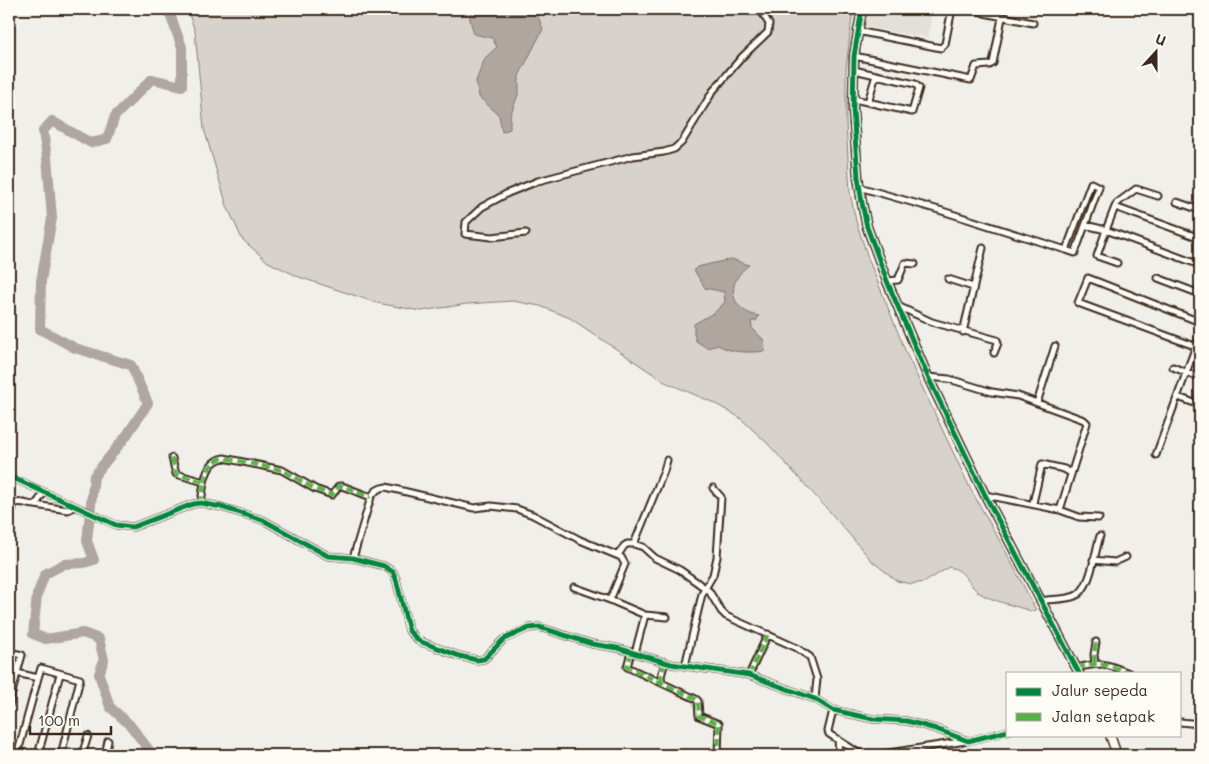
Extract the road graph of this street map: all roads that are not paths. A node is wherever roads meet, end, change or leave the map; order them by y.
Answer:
1 (760, 9) edge
2 (862, 9) edge
3 (952, 9) edge
4 (975, 9) edge
5 (1002, 18) junction
6 (1033, 23) dead end
7 (857, 31) junction
8 (854, 56) junction
9 (854, 70) junction
10 (876, 75) junction
11 (854, 99) junction
12 (868, 102) junction
13 (859, 187) junction
14 (1158, 196) dead end
15 (1177, 202) dead end
16 (1115, 207) junction
17 (1200, 210) edge
18 (1085, 225) junction
19 (1106, 230) junction
20 (526, 233) dead end
21 (1200, 238) edge
22 (983, 248) dead end
23 (1066, 250) junction
24 (1117, 263) dead end
25 (915, 264) dead end
26 (1200, 265) edge
27 (1158, 278) dead end
28 (948, 279) dead end
29 (887, 281) junction
30 (973, 287) junction
31 (1200, 294) edge
32 (900, 307) junction
33 (1200, 322) edge
34 (963, 332) junction
35 (1200, 334) edge
36 (1055, 346) dead end
37 (1199, 347) edge
38 (994, 353) dead end
39 (1173, 367) dead end
40 (1187, 373) junction
41 (928, 377) junction
42 (1200, 378) edge
43 (1178, 397) junction
44 (1037, 403) junction
45 (1200, 405) edge
46 (1156, 455) dead end
47 (172, 458) dead end
48 (667, 460) dead end
49 (1071, 473) junction
50 (9, 476) edge
51 (204, 482) junction
52 (713, 488) dead end
53 (44, 493) junction
54 (985, 495) junction
55 (371, 497) junction
56 (201, 503) junction
57 (1033, 504) junction
58 (34, 505) junction
59 (74, 507) junction
60 (1060, 510) junction
61 (1099, 518) dead end
62 (9, 523) edge
63 (1100, 536) dead end
64 (634, 544) junction
65 (618, 555) junction
66 (1126, 557) dead end
67 (353, 558) junction
68 (1093, 560) junction
69 (574, 586) dead end
70 (705, 589) junction
71 (610, 600) junction
72 (1040, 601) junction
73 (645, 615) junction
74 (667, 617) dead end
75 (768, 634) junction
76 (1096, 642) dead end
77 (9, 652) edge
78 (633, 652) junction
79 (665, 662) junction
80 (1095, 663) junction
81 (684, 666) junction
82 (1078, 671) edge
83 (1126, 672) edge
84 (18, 673) junction
85 (60, 674) junction
86 (748, 674) junction
87 (38, 678) junction
88 (662, 682) junction
89 (815, 699) junction
90 (9, 706) edge
91 (833, 710) junction
92 (1182, 722) edge
93 (1200, 724) edge
94 (1006, 732) edge
95 (88, 736) dead end
96 (1110, 736) edge
97 (838, 739) junction
98 (108, 741) dead end
99 (968, 741) junction
100 (1200, 743) edge
101 (106, 749) junction
102 (9, 750) edge
103 (18, 752) junction
104 (895, 754) edge
105 (30, 755) edge
106 (38, 755) edge
107 (61, 755) edge
108 (82, 755) edge
109 (105, 755) edge
110 (112, 755) edge
111 (718, 755) edge
112 (839, 755) edge
113 (862, 755) edge
114 (876, 755) edge
115 (1117, 755) edge
116 (1198, 755) edge

1 - 20 street
2 - 7 street
3 - 7 street
4 - 5 street
5 - 6 street
5 - 8 street
7 - 8 street
8 - 9 street
9 - 10 street
9 - 11 street
10 - 12 street
10 - 12 street
11 - 12 street
11 - 13 street
13 - 23 street
13 - 29 street
14 - 16 street
15 - 17 street
16 - 19 street
16 - 21 street
18 - 19 street
18 - 23 street
18 - 23 street
19 - 24 street
19 - 26 street
22 - 30 street
25 - 29 street
27 - 31 street
28 - 30 street
29 - 32 street
30 - 34 street
32 - 34 street
32 - 41 street
33 - 37 street
34 - 38 street
35 - 37 street
36 - 44 street
37 - 40 street
39 - 40 street
40 - 42 street
40 - 43 street
41 - 44 street
41 - 54 street
43 - 45 street
43 - 46 street
44 - 49 street
47 - 51 street
48 - 64 street
49 - 57 street
49 - 60 street
50 - 53 street
51 - 55 street
51 - 56 street
52 - 70 street
53 - 58 street
53 - 59 street
54 - 57 street
54 - 72 street
55 - 65 street
55 - 67 street
56 - 59 street
56 - 67 street
57 - 60 street
58 - 59 street
58 - 62 street
60 - 61 street
63 - 68 street
64 - 65 street
64 - 70 street
65 - 71 street
66 - 68 street
67 - 78 street
68 - 72 street
69 - 71 street
70 - 75 street
70 - 81 street
71 - 73 street
72 - 82 street
73 - 74 street
73 - 78 street
75 - 86 street
75 - 89 street
76 - 80 street
77 - 84 street
78 - 79 street
78 - 88 street
79 - 81 street
79 - 88 street
80 - 82 street
80 - 83 street
81 - 86 street
84 - 87 street
84 - 90 street
85 - 87 street
85 - 106 street
85 - 107 street
86 - 89 street
87 - 103 street
88 - 111 street
89 - 91 street
91 - 97 street
91 - 99 street
92 - 93 street
94 - 99 street
95 - 108 street
96 - 115 street
97 - 112 street
97 - 113 street
98 - 101 street
99 - 104 street
100 - 116 street
101 - 109 street
101 - 110 street
102 - 103 street
103 - 105 street
104 - 114 street

